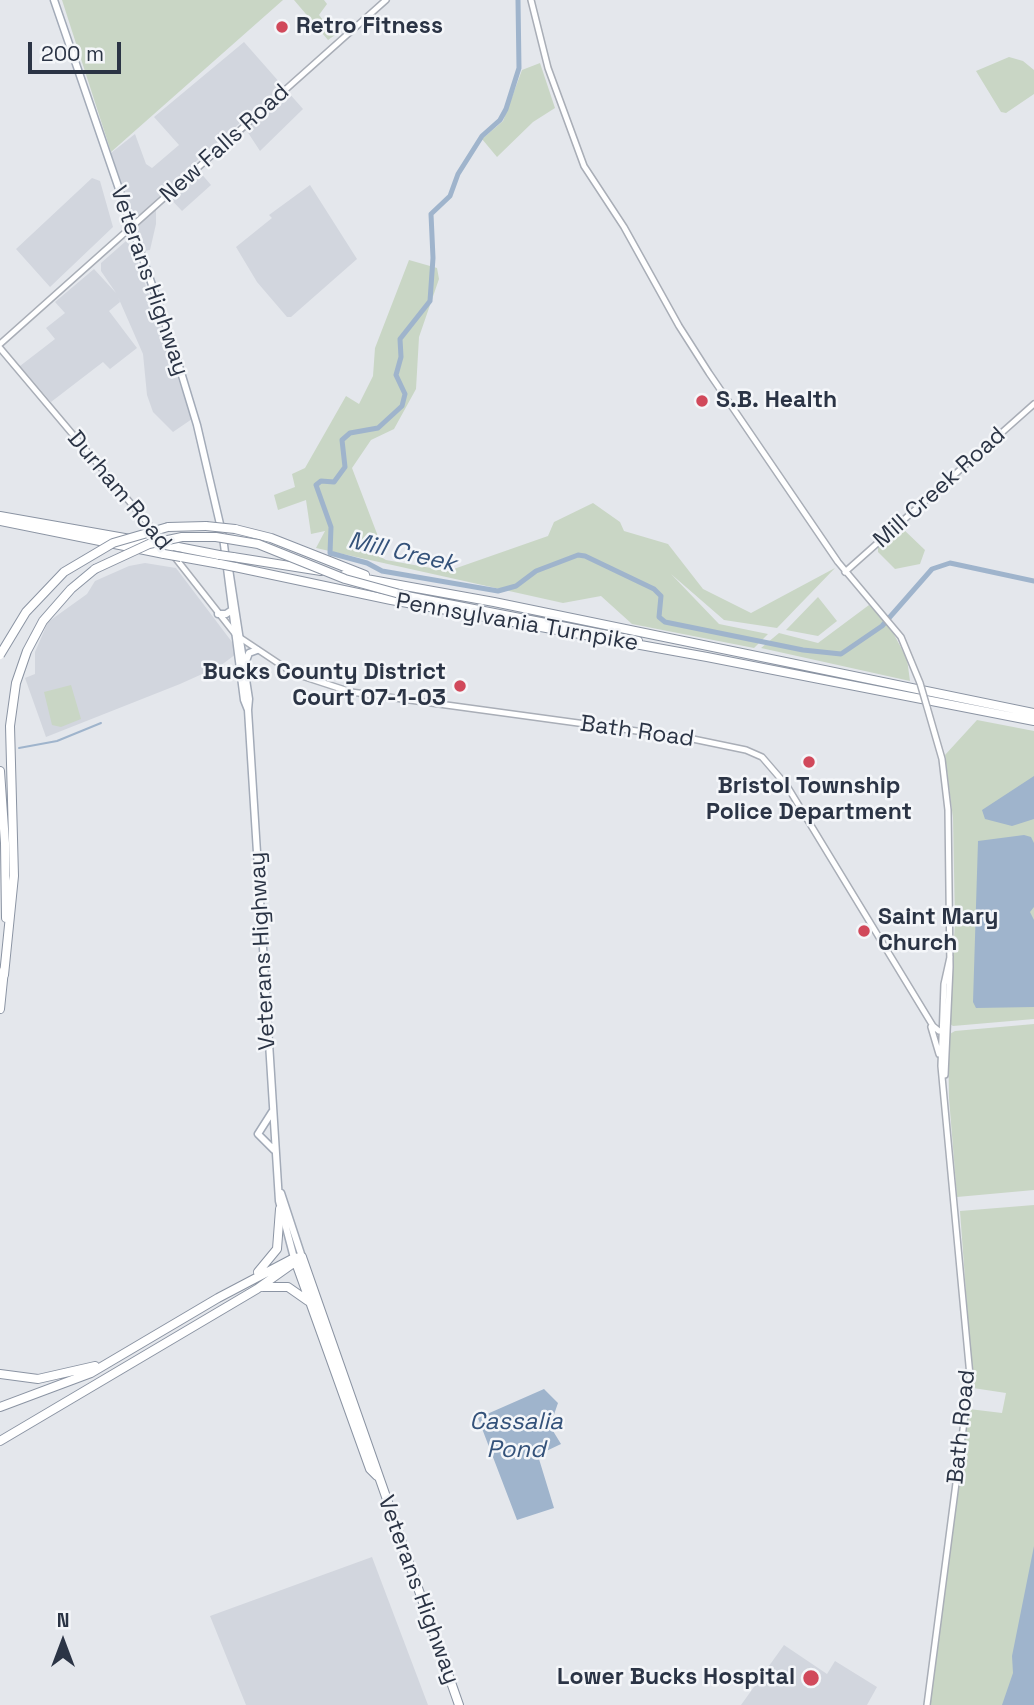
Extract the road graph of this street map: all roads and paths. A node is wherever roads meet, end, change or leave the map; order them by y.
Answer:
1 (54, 0) edge
2 (386, 0) edge
3 (530, 0) edge
4 (131, 228) junction
5 (0, 346) edge
6 (1034, 404) edge
7 (0, 516) edge
8 (0, 522) edge
9 (228, 566) junction
10 (845, 572) junction
11 (391, 582) junction
12 (232, 610) junction
13 (218, 614) junction
14 (236, 635) junction
15 (242, 640) junction
16 (257, 650) junction
17 (0, 655) edge
18 (707, 657) junction
19 (246, 667) junction
20 (247, 709) junction
21 (1034, 713) edge
22 (1034, 721) edge
23 (0, 771) edge
24 (950, 957) junction
25 (4, 975) junction
26 (0, 1009) edge
27 (942, 1015) junction
28 (930, 1018) junction
29 (943, 1029) junction
30 (941, 1066) junction
31 (946, 1106) junction
32 (272, 1110) junction
33 (275, 1152) junction
34 (280, 1192) junction
35 (280, 1209) junction
36 (298, 1260) junction
37 (257, 1289) junction
38 (218, 1298) junction
39 (311, 1306) junction
40 (130, 1351) junction
41 (0, 1374) edge
42 (0, 1407) edge
43 (0, 1443) edge
44 (377, 1476) junction
45 (460, 1705) edge
46 (927, 1705) edge

1 - 4 main road, Veterans Highway
2 - 4 main road, New Falls Road
3 - 10 main road
4 - 5 main road, New Falls Road
4 - 9 main road, Veterans Highway
5 - 13 main road, Durham Road
6 - 10 main road, Mill Creek Road
7 - 11 highway, Pennsylvania Turnpike, bridge
8 - 9 highway, Pennsylvania Turnpike, bridge
9 - 12 main road, Veterans Highway
9 - 15 main road, Veterans Highway
9 - 18 highway, Pennsylvania Turnpike
10 - 24 main road, bridge
11 - 17 highway, bridge
11 - 21 highway, Pennsylvania Turnpike
12 - 13 main road
12 - 14 main road, Veterans Highway
13 - 14 main road, Durham Road
14 - 15 main road, Durham Road
14 - 20 main road, Veterans Highway
15 - 16 main road, Bath Road
15 - 19 main road, Veterans Highway
16 - 19 main road
16 - 28 main road, Bath Road
18 - 22 highway, Pennsylvania Turnpike
18 - 25 highway, bridge
19 - 20 main road, Veterans Highway
20 - 32 main road, Veterans Highway
23 - 25 highway
24 - 27 main road
24 - 29 main road
25 - 26 highway
27 - 28 main road
27 - 29 main road
28 - 29 main road, Bath Road
28 - 30 main road
29 - 30 main road, Bath Road
29 - 31 main road, Bath Road
30 - 31 main road, Bath Road
31 - 46 main road, Bath Road
32 - 33 main road, Veterans Highway
32 - 33 main road
33 - 34 main road, Veterans Highway
34 - 35 main road, Veterans Highway
34 - 36 main road, Veterans Highway
35 - 36 main road, Veterans Highway
35 - 38 highway
36 - 37 highway
36 - 38 highway
36 - 39 highway, Veterans Highway
36 - 44 highway, Veterans Highway
37 - 39 highway
37 - 43 highway
38 - 40 highway
39 - 44 highway, Veterans Highway
40 - 41 highway
40 - 42 highway
44 - 45 highway, Veterans Highway

